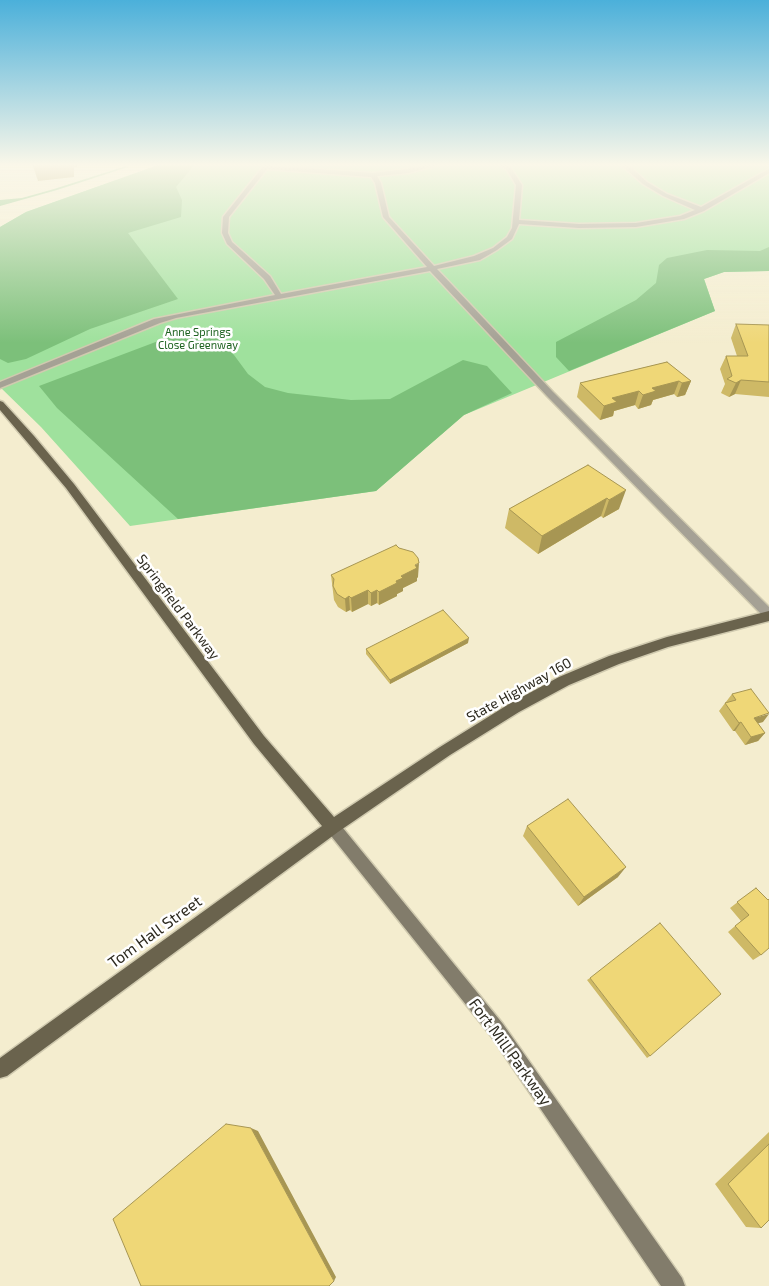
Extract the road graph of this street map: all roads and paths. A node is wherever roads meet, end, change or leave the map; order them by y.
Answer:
1 (226, 223) edge
2 (392, 223) edge
3 (516, 223) edge
4 (532, 223) edge
5 (649, 223) edge
6 (433, 268) junction
7 (279, 296) junction
8 (0, 385) edge
9 (0, 404) edge
10 (769, 616) edge
11 (333, 827) junction
12 (0, 1069) edge
13 (674, 1286) edge

1 - 7 street
2 - 6 street
3 - 6 street
4 - 5 street
6 - 7 street
6 - 10 street
7 - 8 street
9 - 11 main road, Springfield Parkway
10 - 11 main road, State Highway 160
11 - 12 main road, Tom Hall Street
11 - 13 main road, Fort Mill Parkway

